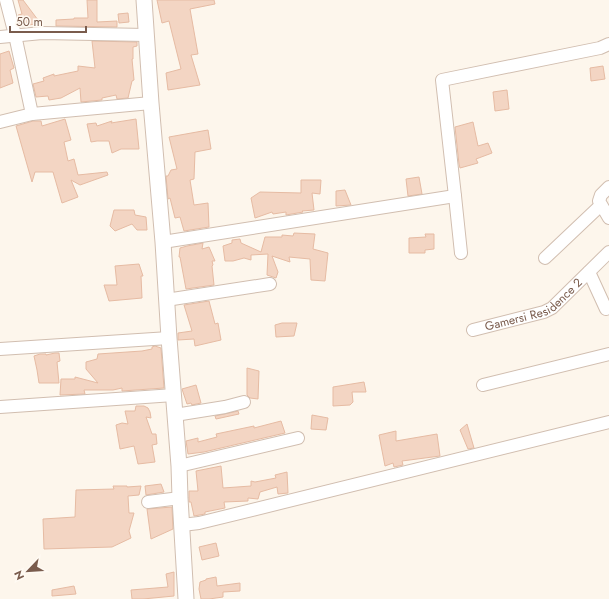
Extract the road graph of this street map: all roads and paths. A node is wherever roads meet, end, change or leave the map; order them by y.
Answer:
1 (6, 0) edge
2 (144, 0) edge
3 (15, 35) junction
4 (146, 35) junction
5 (0, 36) edge
6 (609, 44) edge
7 (151, 103) junction
8 (32, 114) junction
9 (0, 122) edge
10 (609, 187) edge
11 (455, 196) junction
12 (600, 205) junction
13 (609, 218) edge
14 (163, 242) junction
15 (609, 252) edge
16 (461, 253) dead end
17 (545, 258) dead end
18 (589, 272) junction
19 (270, 284) dead end
20 (166, 300) junction
21 (606, 309) dead end
22 (473, 330) dead end
23 (169, 338) junction
24 (0, 349) edge
25 (609, 354) edge
26 (483, 385) dead end
27 (174, 395) junction
28 (244, 402) dead end
29 (0, 407) edge
30 (176, 415) junction
31 (609, 422) edge
32 (298, 438) dead end
33 (179, 466) junction
34 (180, 498) junction
35 (148, 502) dead end
36 (182, 525) junction
37 (186, 599) edge

1 - 3 street
2 - 4 street
3 - 4 street
3 - 5 street
3 - 8 street
4 - 7 street
6 - 11 street
7 - 8 street
7 - 14 street
8 - 9 street
10 - 12 street
11 - 14 street
11 - 16 street
12 - 13 street
12 - 17 street
14 - 20 street
15 - 18 street, Gamersi Residence 2
18 - 21 street, Gamersi Residence 2
18 - 22 street, Gamersi Residence 2
19 - 20 street
20 - 23 street
23 - 24 street
23 - 27 street
25 - 26 street
27 - 29 street
27 - 30 street
28 - 30 street
30 - 33 street
31 - 36 street
32 - 33 street
33 - 34 street
34 - 35 street
34 - 36 street
36 - 37 street

